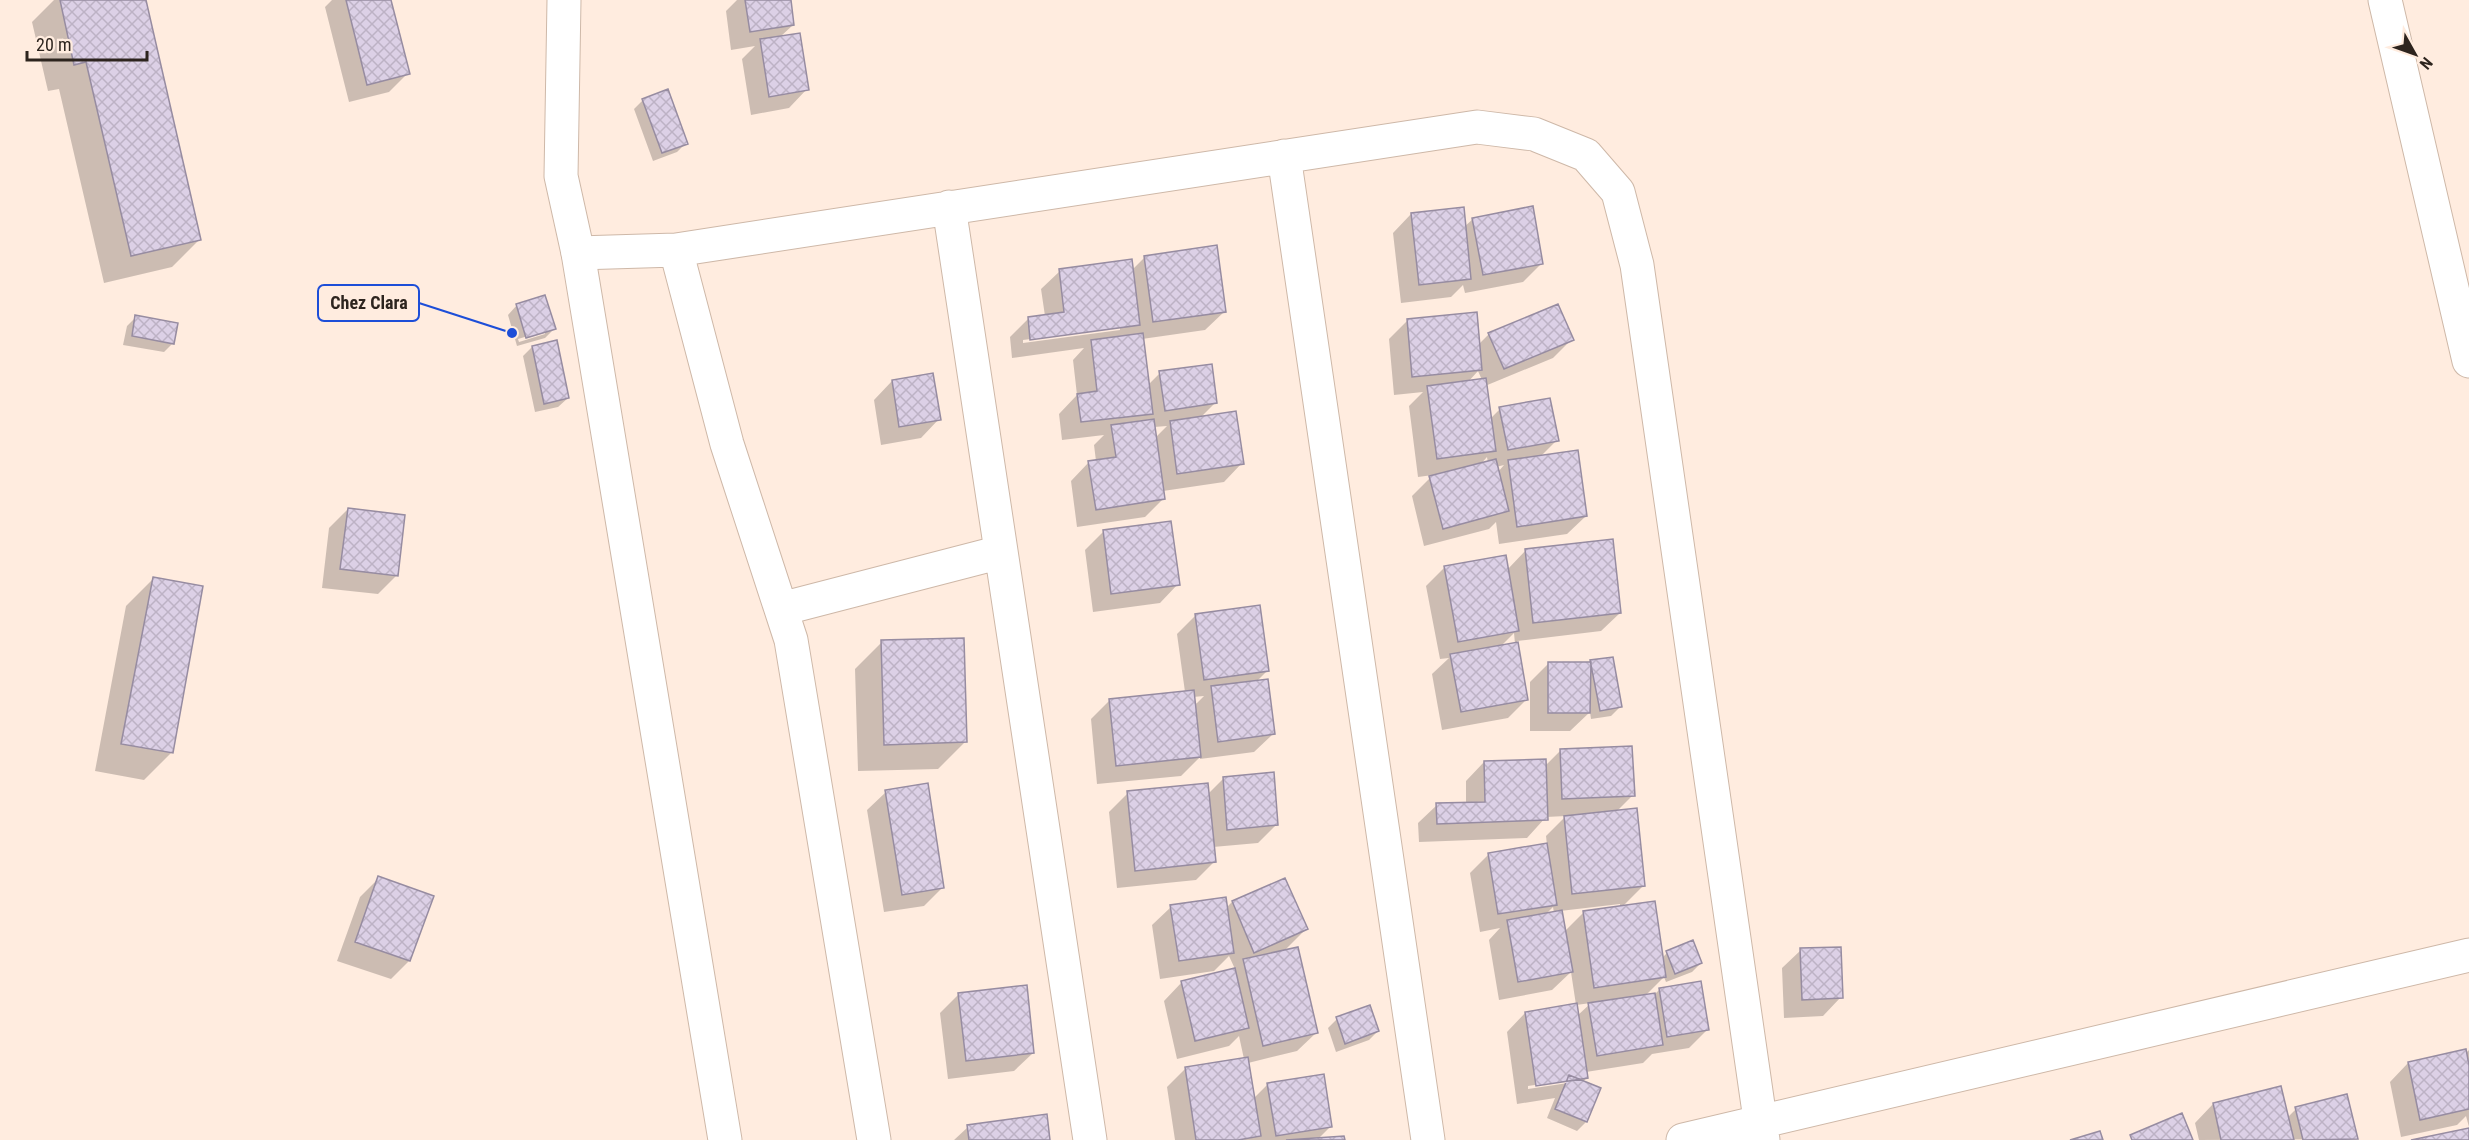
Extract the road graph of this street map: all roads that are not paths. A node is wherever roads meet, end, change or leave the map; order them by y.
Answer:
1 (564, 0) edge
2 (2385, 0) edge
3 (1284, 156) junction
4 (949, 207) junction
5 (676, 250) junction
6 (578, 253) junction
7 (2463, 307) edge
8 (2469, 361) edge
9 (1001, 552) junction
10 (781, 609) junction
11 (2469, 955) edge
12 (1762, 1132) edge
13 (725, 1140) edge
14 (874, 1140) edge
15 (1090, 1140) edge
16 (1428, 1140) edge
17 (1683, 1140) edge

1 - 6 street
2 - 7 street
3 - 4 street
3 - 12 street
3 - 16 street
4 - 5 street
4 - 9 street
5 - 6 street
5 - 10 street
6 - 13 street
7 - 8 street
9 - 10 street
9 - 15 street
10 - 14 street
11 - 12 street
12 - 17 street

